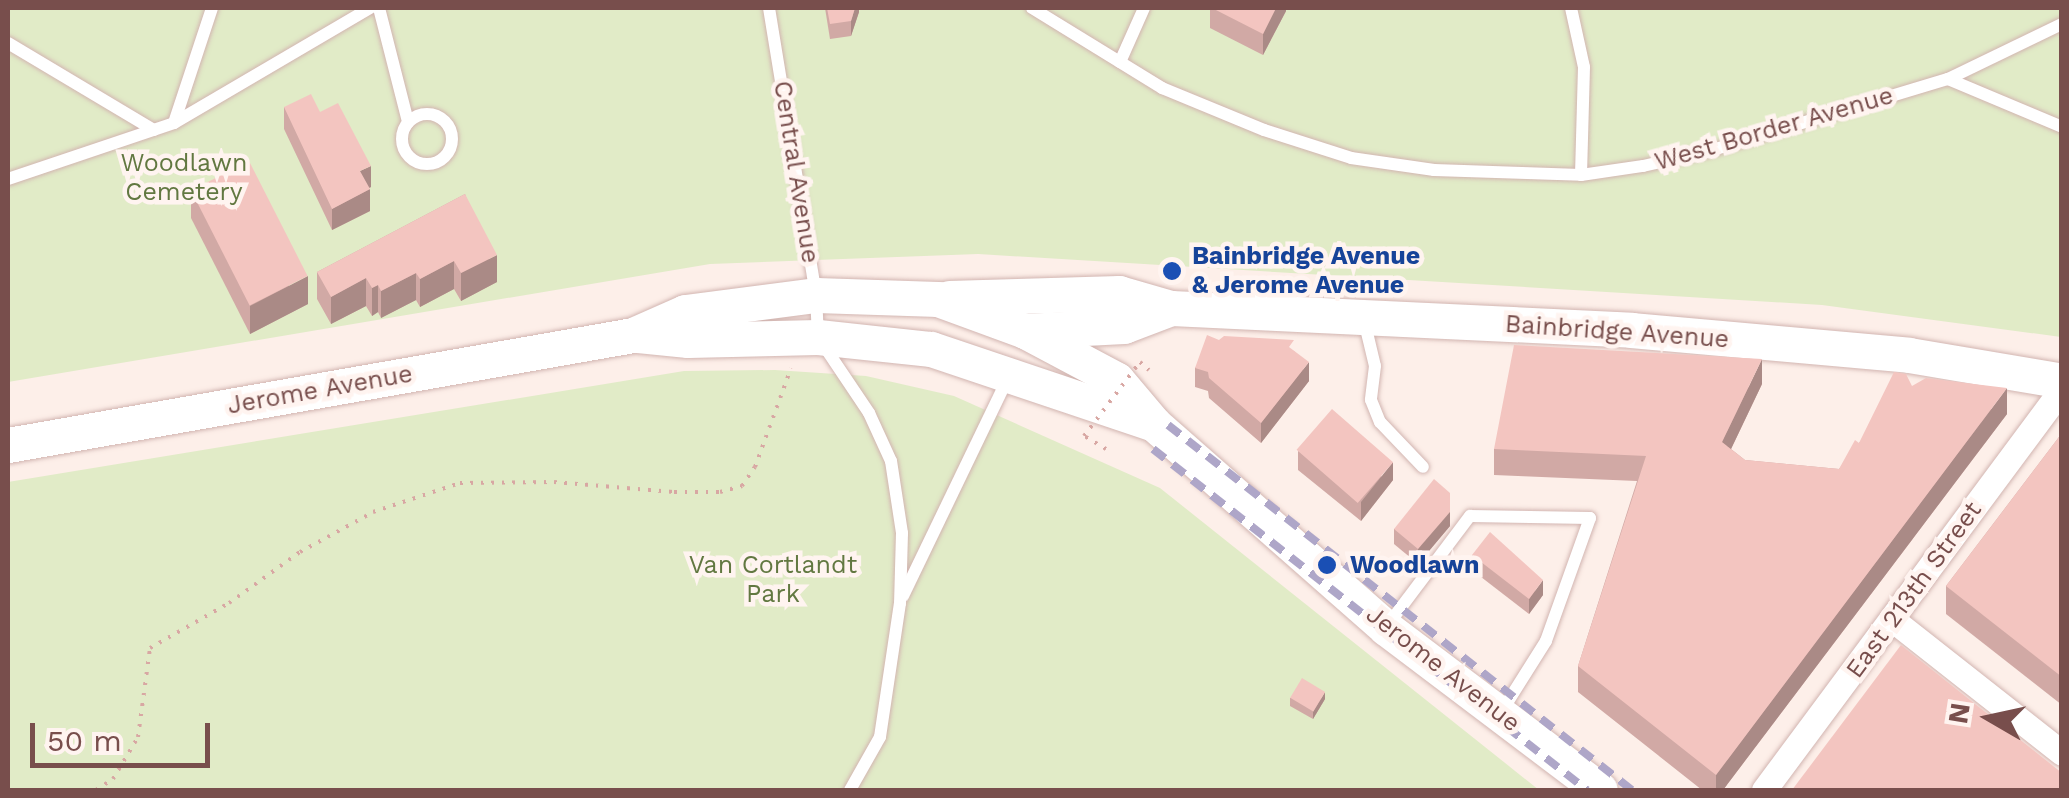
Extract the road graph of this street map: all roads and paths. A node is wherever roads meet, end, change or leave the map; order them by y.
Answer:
1 (212, 8) edge
2 (370, 8) edge
3 (379, 8) edge
4 (770, 8) edge
5 (1032, 8) edge
6 (1144, 8) edge
7 (1571, 8) edge
8 (2062, 24) edge
9 (8, 43) edge
10 (1120, 62) junction
11 (1948, 79) junction
12 (408, 122) junction
13 (174, 123) junction
14 (2062, 127) edge
15 (154, 130) junction
16 (1581, 174) junction
17 (8, 179) edge
18 (816, 295) junction
19 (938, 299) junction
20 (1171, 308) junction
21 (1364, 317) junction
22 (1025, 331) junction
23 (634, 334) junction
24 (818, 337) junction
25 (791, 367) dead end
26 (1149, 370) dead end
27 (1010, 374) junction
28 (2062, 380) edge
29 (2062, 389) edge
30 (1154, 424) junction
31 (8, 446) edge
32 (1106, 449) dead end
33 (1423, 467) dead end
34 (900, 603) junction
35 (1892, 620) junction
36 (1386, 628) junction
37 (1500, 714) junction
38 (2062, 753) edge
39 (96, 790) edge
40 (850, 790) edge
41 (1600, 790) edge
42 (1764, 790) edge

1 - 13 lane
2 - 13 lane
3 - 12 lane
4 - 18 lane, Central Avenue
5 - 10 lane, West Border Avenue
6 - 10 lane
7 - 16 lane
8 - 11 lane, West Border Avenue
9 - 15 lane
10 - 16 lane, West Border Avenue
11 - 14 lane
11 - 16 lane, West Border Avenue
12 - 12 lane
13 - 15 lane
15 - 17 lane
18 - 19 main road, Jerome Avenue
18 - 23 main road, Jerome Avenue
18 - 24 lane, Central Avenue
19 - 20 main road, Bainbridge Avenue
19 - 22 main road, Jerome Avenue
20 - 21 main road, Bainbridge Avenue
20 - 22 main road, Bainbridge Avenue
21 - 28 main road, Bainbridge Avenue
21 - 33 lane
22 - 27 main road
22 - 30 main road, Jerome Avenue
23 - 24 main road, Jerome Avenue
23 - 31 main road, Jerome Avenue
24 - 27 main road, Jerome Avenue
24 - 34 lane
25 - 39 path
26 - 32 path, bridge
27 - 30 main road, Jerome Avenue
27 - 34 lane
29 - 35 street, East 213th Street
30 - 36 main road, Jerome Avenue
34 - 40 lane
35 - 38 street
35 - 42 street, East 213th Street
36 - 37 main road, Jerome Avenue
36 - 37 lane
37 - 41 main road, Jerome Avenue

